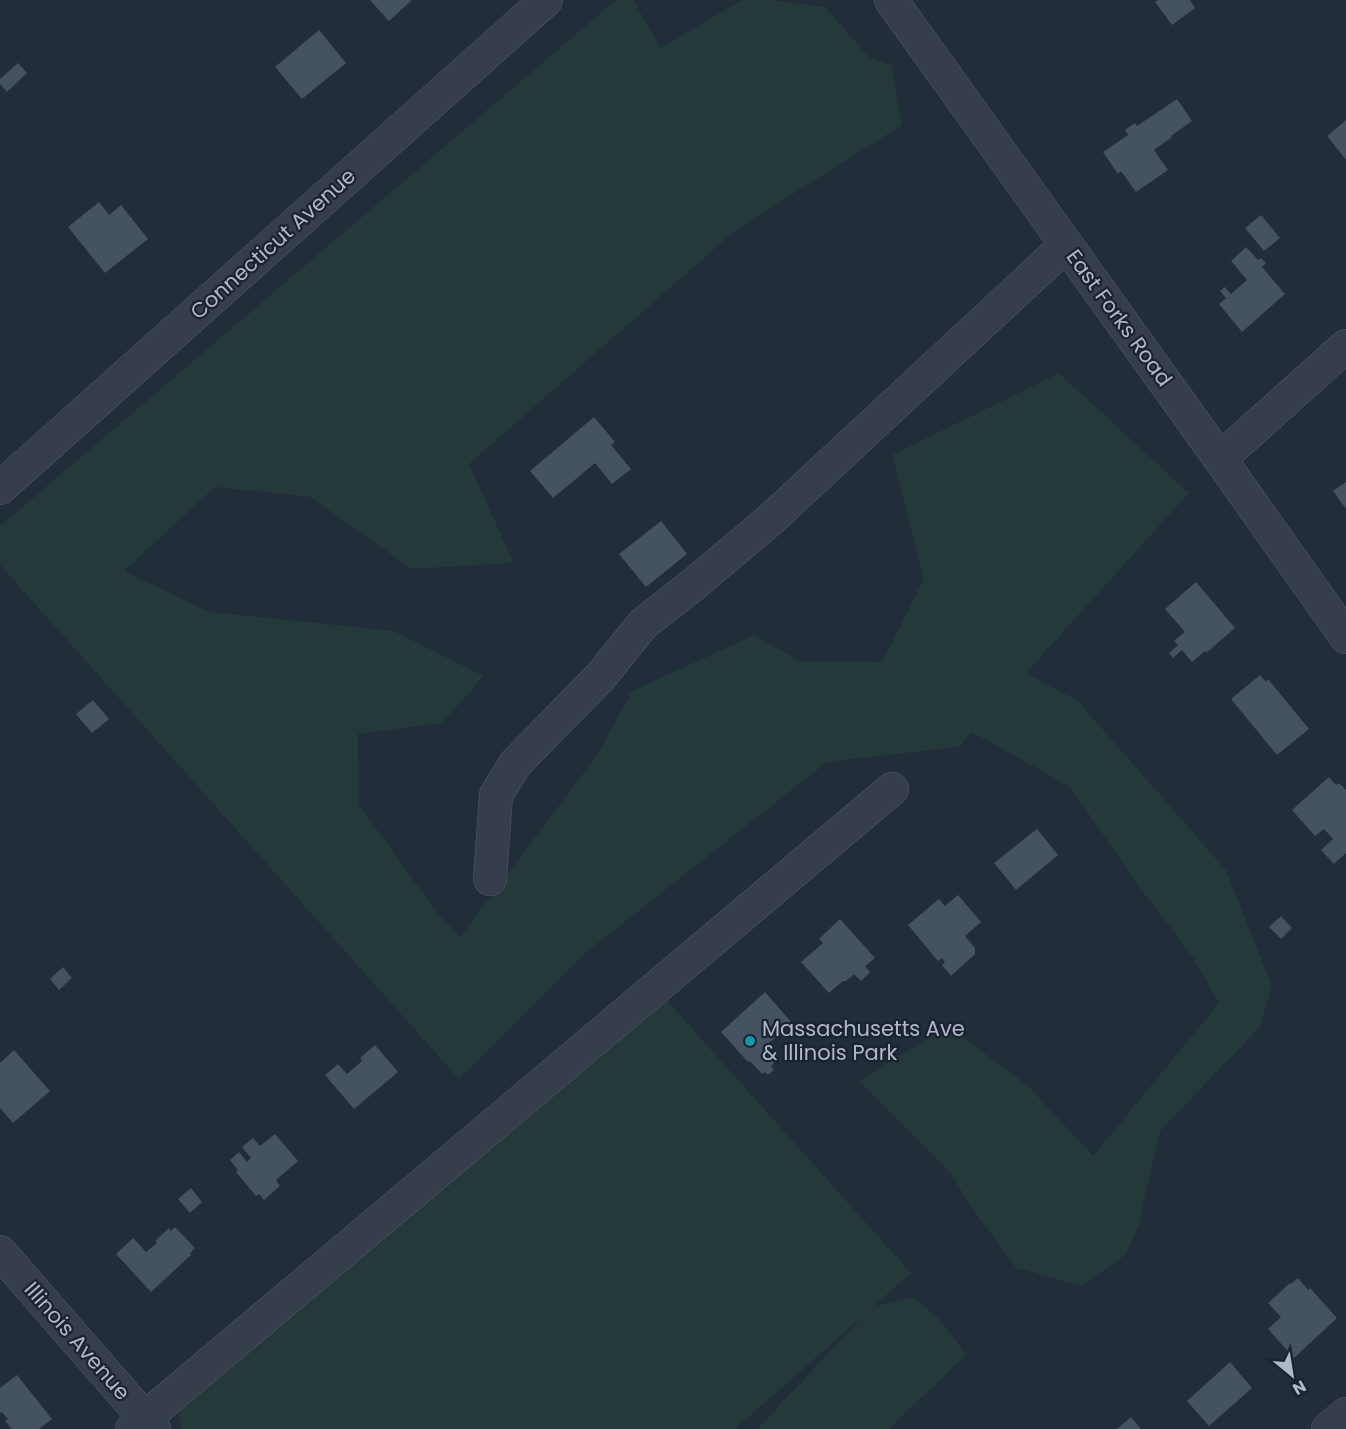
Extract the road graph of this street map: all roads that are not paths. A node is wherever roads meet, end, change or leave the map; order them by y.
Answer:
1 (546, 0) edge
2 (891, 0) edge
3 (1066, 244) junction
4 (1346, 346) edge
5 (1220, 459) junction
6 (0, 488) edge
7 (1346, 637) edge
8 (892, 789) dead end
9 (490, 879) dead end
10 (0, 1252) edge
11 (1346, 1414) edge
12 (143, 1425) edge
13 (1328, 1429) edge

1 - 6 street, Connecticut Avenue
2 - 3 street, East Forks Road
3 - 5 street, East Forks Road
3 - 9 street
4 - 5 street
5 - 7 street, East Forks Road
8 - 12 street
10 - 12 street, Illinois Avenue
11 - 13 street

